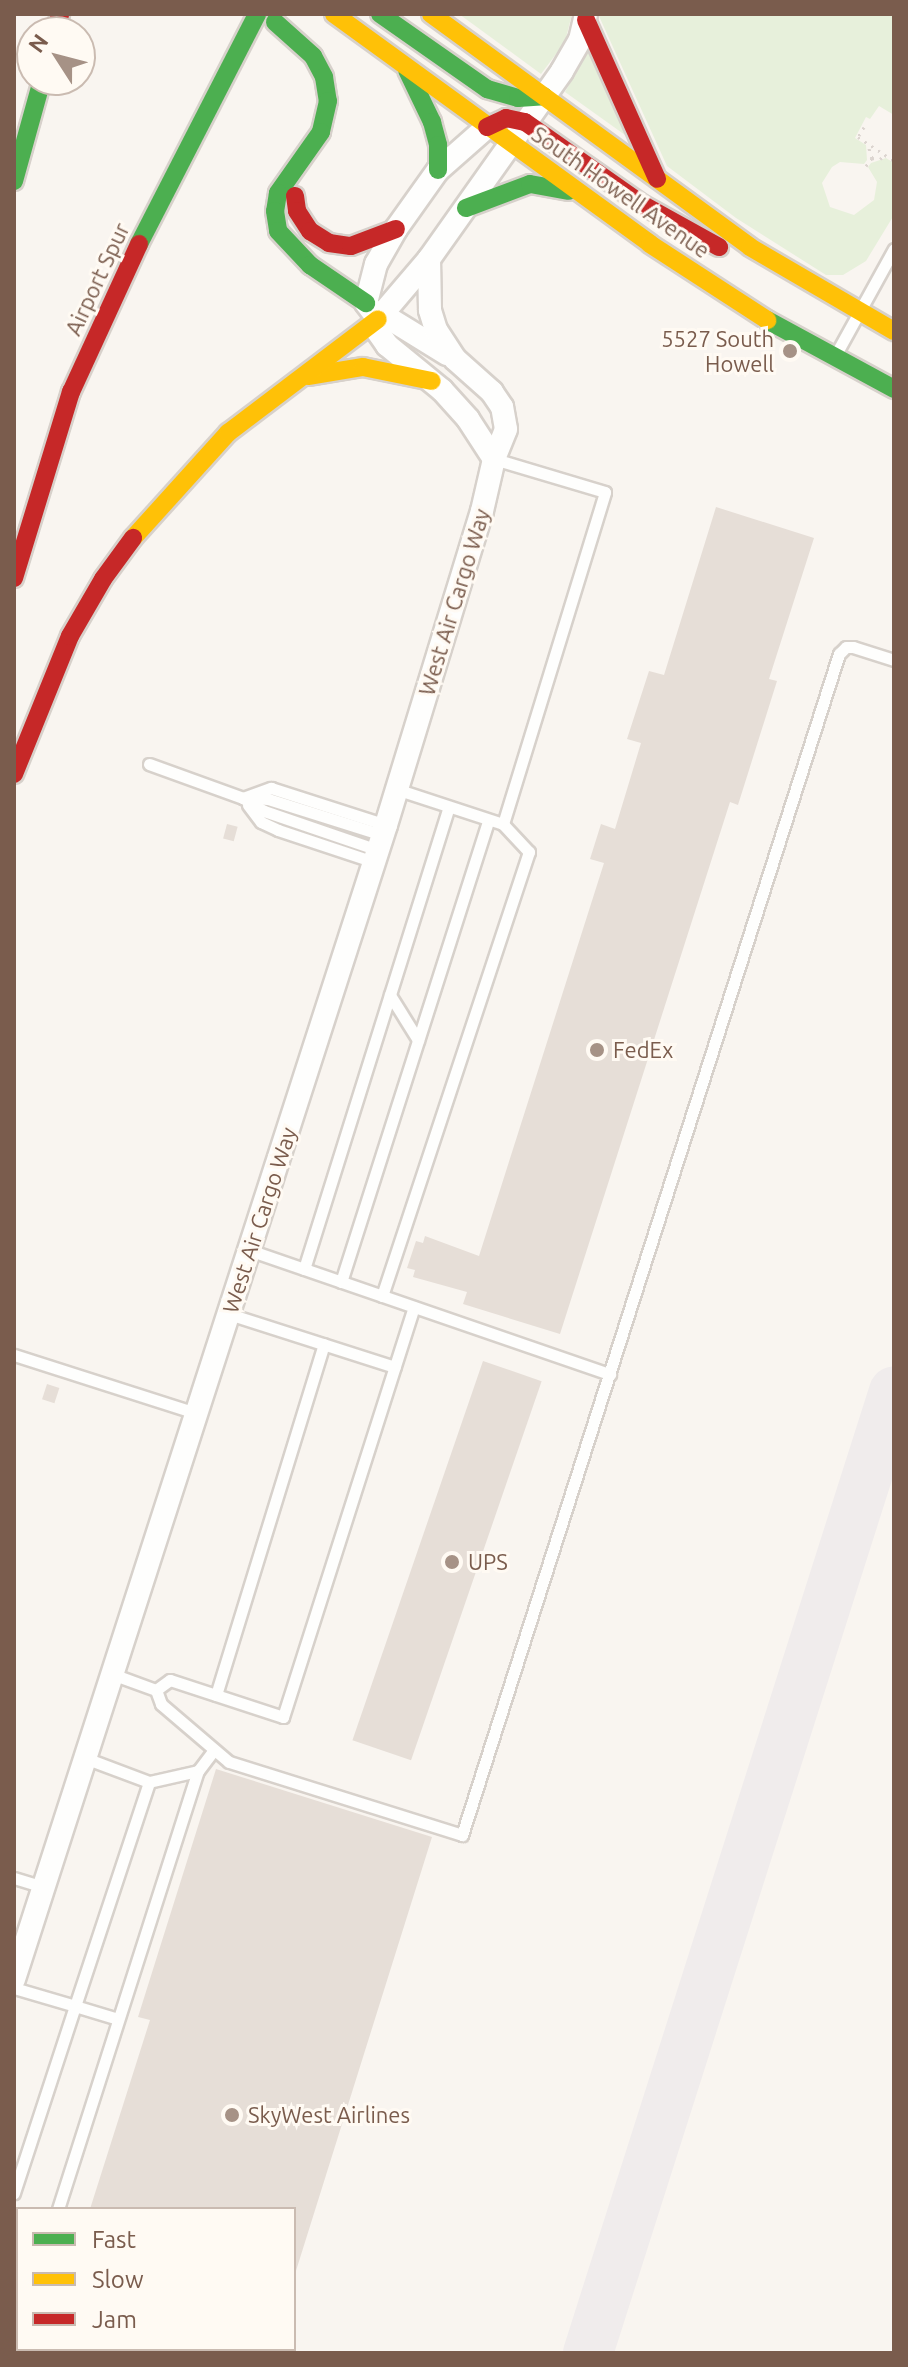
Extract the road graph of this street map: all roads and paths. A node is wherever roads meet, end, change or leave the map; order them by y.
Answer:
1 (334, 14) edge
2 (380, 14) edge
3 (431, 14) edge
4 (586, 17) edge
5 (266, 18) edge
6 (405, 66) junction
7 (38, 96) edge
8 (544, 96) junction
9 (525, 122) junction
10 (487, 127) junction
11 (864, 127) dead end
12 (510, 144) junction
13 (869, 144) junction
14 (885, 155) junction
15 (872, 158) junction
16 (894, 161) edge
17 (298, 165) junction
18 (866, 166) dead end
19 (438, 170) junction
20 (657, 180) junction
21 (14, 181) edge
22 (579, 195) junction
23 (466, 208) junction
24 (396, 229) junction
25 (894, 249) edge
26 (429, 259) junction
27 (812, 286) junction
28 (372, 311) junction
29 (858, 313) junction
30 (894, 331) edge
31 (834, 358) junction
32 (455, 359) junction
33 (300, 379) junction
34 (432, 381) junction
35 (894, 389) edge
36 (494, 459) junction
37 (14, 578) edge
38 (894, 660) edge
39 (149, 764) dead end
40 (14, 774) edge
41 (396, 789) junction
42 (243, 798) junction
43 (449, 807) junction
44 (488, 820) junction
45 (503, 824) junction
46 (380, 843) junction
47 (390, 995) junction
48 (418, 1040) junction
49 (249, 1250) junction
50 (304, 1269) junction
51 (341, 1282) junction
52 (382, 1296) junction
53 (414, 1307) junction
54 (229, 1314) junction
55 (324, 1344) junction
56 (14, 1355) edge
57 (395, 1367) junction
58 (610, 1374) junction
59 (196, 1413) junction
60 (112, 1674) junction
61 (156, 1690) junction
62 (216, 1695) junction
63 (214, 1750) junction
64 (85, 1758) junction
65 (198, 1771) junction
66 (149, 1782) junction
67 (14, 1878) edge
68 (43, 1887) junction
69 (14, 1979) edge
70 (14, 1988) edge
71 (75, 2006) junction
72 (118, 2019) junction
73 (14, 2193) edge
74 (59, 2207) edge

1 - 6 main road, South Howell Avenue
2 - 8 main road
3 - 8 main road, South Howell Avenue
4 - 8 street
4 - 20 main road
5 - 17 main road
5 - 37 main road, Airport Spur
6 - 10 main road, South Howell Avenue
6 - 19 main road
7 - 21 main road
8 - 9 street
8 - 20 main road, South Howell Avenue
9 - 10 main road
9 - 12 street
9 - 27 main road
10 - 12 main road, South Howell Avenue
10 - 19 street
11 - 13 path
12 - 22 main road, South Howell Avenue
12 - 23 street
13 - 14 path
13 - 15 path
14 - 15 path
14 - 16 path
15 - 18 path
17 - 24 main road
17 - 28 main road
19 - 24 street
20 - 27 main road, South Howell Avenue
22 - 23 main road
22 - 31 main road, South Howell Avenue
23 - 26 street
24 - 28 street
25 - 29 lane
26 - 28 street
26 - 32 street, West Air Cargo Way
27 - 29 main road, South Howell Avenue
28 - 32 street
28 - 33 main road
28 - 34 street
29 - 30 main road, South Howell Avenue
29 - 31 lane
31 - 35 main road, South Howell Avenue
32 - 36 street, West Air Cargo Way
33 - 34 main road
33 - 40 main road
34 - 36 street
36 - 41 street, West Air Cargo Way
36 - 45 lane
38 - 58 lane
39 - 42 lane
41 - 43 lane
41 - 46 street, West Air Cargo Way
42 - 46 lane
42 - 46 lane
43 - 44 lane
43 - 47 lane
44 - 45 lane
44 - 48 lane
45 - 52 lane
46 - 49 street, West Air Cargo Way
47 - 48 lane
47 - 50 lane
48 - 51 lane
49 - 50 lane
49 - 54 street, West Air Cargo Way
50 - 51 lane
51 - 52 lane
52 - 53 lane
53 - 57 lane
53 - 58 lane
54 - 55 lane
54 - 59 street, West Air Cargo Way
55 - 57 lane
55 - 62 lane
56 - 59 lane
57 - 62 lane
58 - 63 lane
59 - 60 street, West Air Cargo Way
60 - 61 lane
60 - 64 street, West Air Cargo Way
61 - 62 lane
61 - 63 lane
63 - 65 lane
64 - 66 lane
64 - 68 street, West Air Cargo Way
65 - 66 lane
65 - 72 lane
66 - 71 lane
67 - 68 lane
68 - 69 street, West Air Cargo Way
70 - 71 lane
71 - 72 lane
71 - 73 lane
72 - 74 lane

